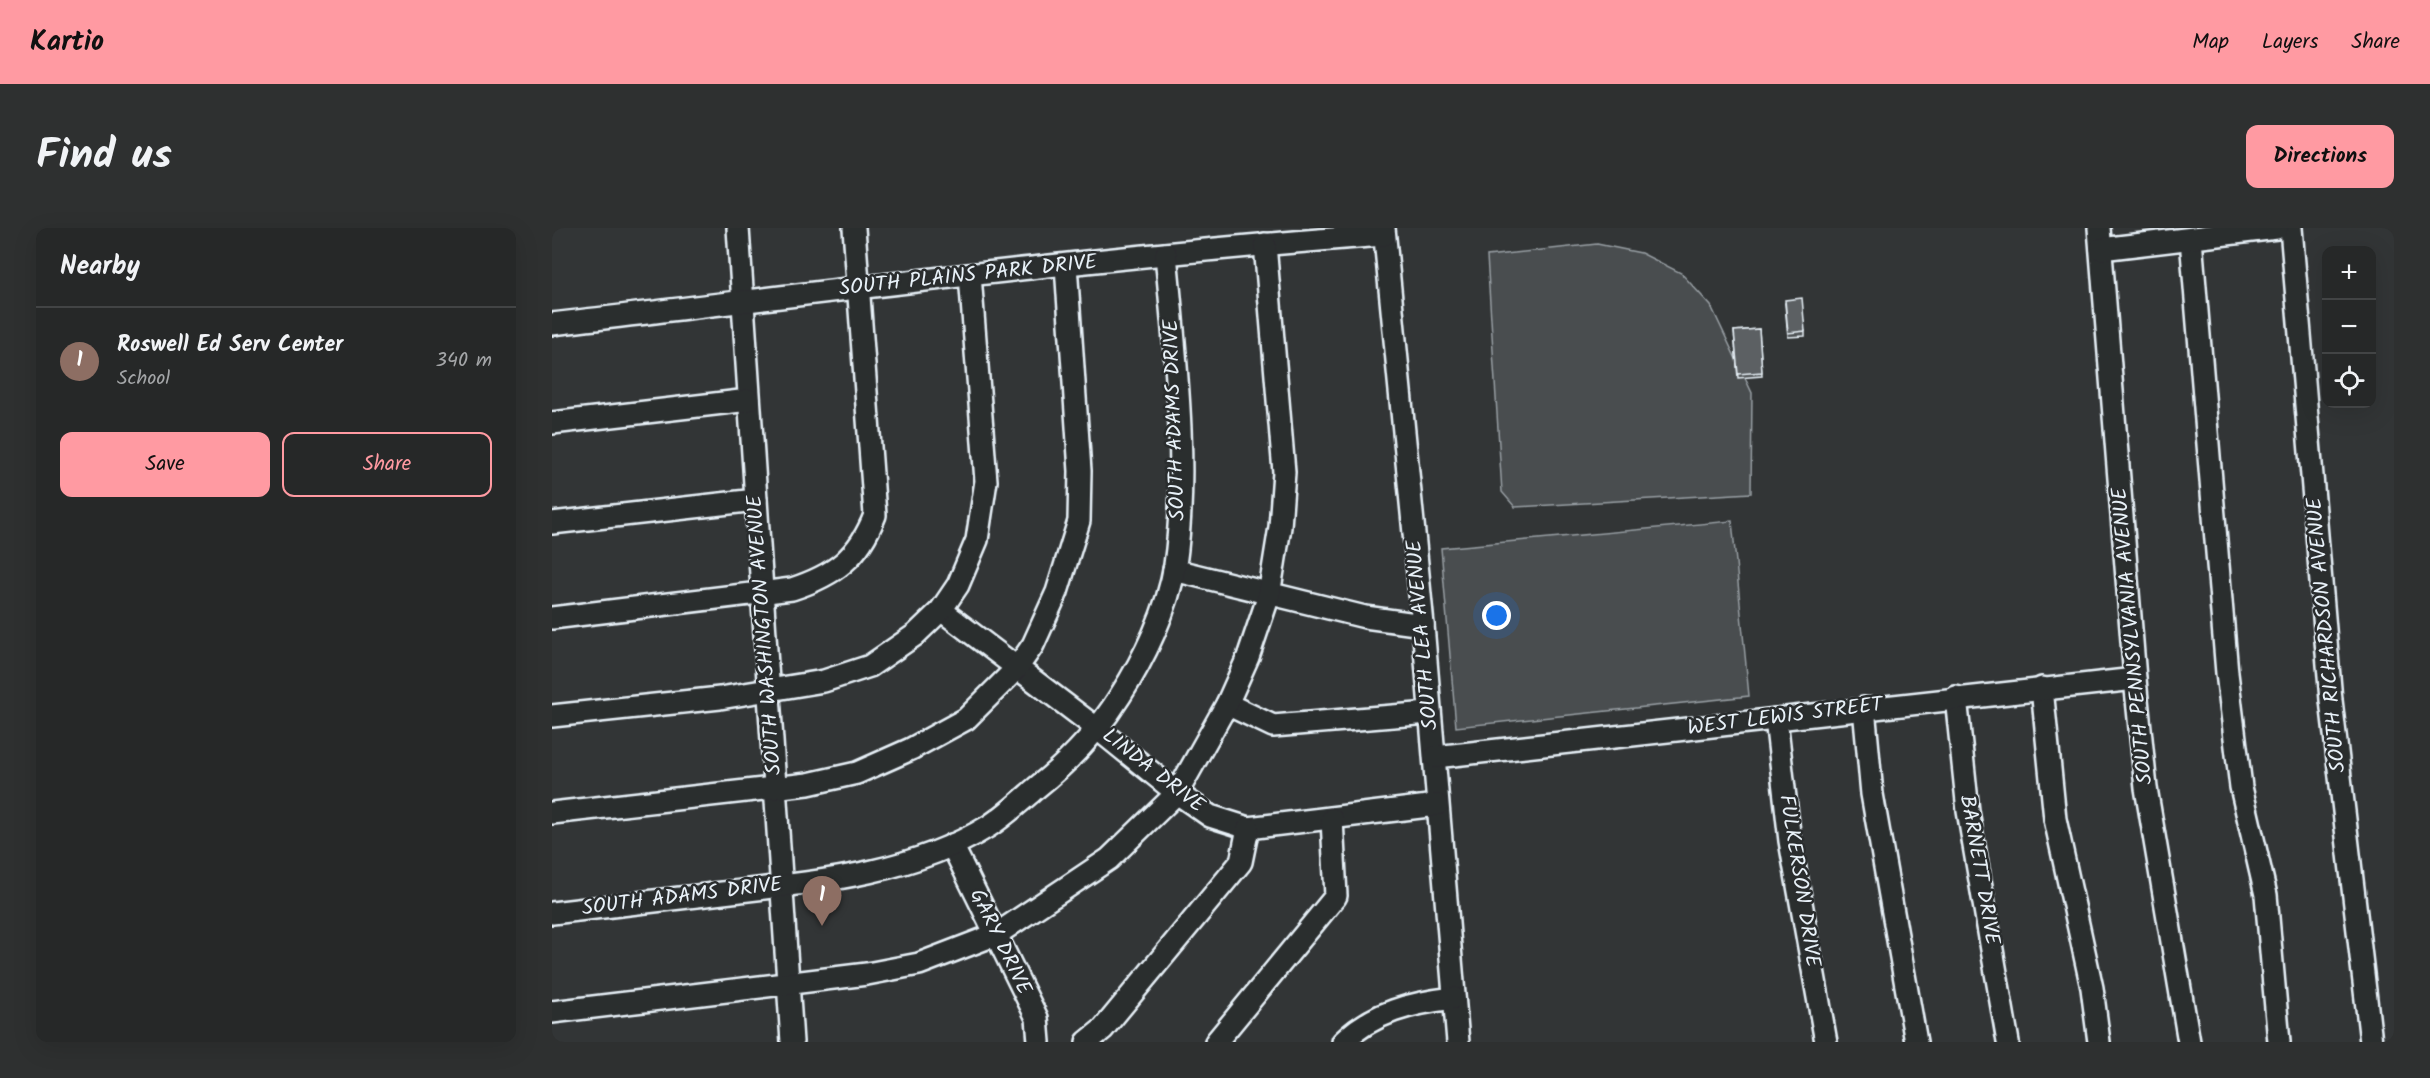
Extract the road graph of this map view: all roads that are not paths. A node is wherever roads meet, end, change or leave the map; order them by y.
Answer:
1 (738, 228) edge
2 (854, 228) edge
3 (2277, 228) edge
4 (2291, 228) edge
5 (1384, 232) edge
6 (2100, 238) edge
7 (2191, 238) junction
8 (1265, 244) junction
9 (1166, 254) junction
10 (1066, 265) junction
11 (970, 275) junction
12 (859, 288) junction
13 (743, 302) junction
14 (552, 324) edge
15 (750, 400) junction
16 (552, 423) edge
17 (756, 500) junction
18 (552, 524) edge
19 (1174, 570) junction
20 (763, 594) junction
21 (1269, 595) junction
22 (941, 610) junction
23 (552, 618) edge
24 (1424, 625) junction
25 (1017, 668) junction
26 (2135, 679) junction
27 (2042, 688) junction
28 (770, 691) junction
29 (1956, 698) junction
30 (1227, 704) junction
31 (1864, 708) junction
32 (1429, 712) junction
33 (552, 716) edge
34 (1776, 719) junction
35 (1099, 730) junction
36 (1435, 757) junction
37 (775, 787) junction
38 (1177, 794) junction
39 (1437, 805) junction
40 (552, 813) edge
41 (1332, 819) junction
42 (1248, 828) junction
43 (952, 845) junction
44 (781, 886) junction
45 (552, 913) edge
46 (997, 934) junction
47 (788, 985) junction
48 (1454, 998) junction
49 (552, 1012) edge
50 (792, 1042) edge
51 (1039, 1042) edge
52 (1087, 1042) edge
53 (1216, 1042) edge
54 (1343, 1042) edge
55 (1458, 1042) edge
56 (1826, 1042) edge
57 (1916, 1042) edge
58 (2008, 1042) edge
59 (2099, 1042) edge
60 (2189, 1042) edge
61 (2279, 1042) edge
62 (2371, 1042) edge

1 - 13 street, SOUTH WASHINGTON AVENUE
2 - 12 street
3 - 7 street
4 - 62 street, SOUTH RICHARDSON AVENUE
5 - 8 street, SOUTH PLAINS PARK DRIVE
5 - 24 street, SOUTH LEA AVENUE
6 - 7 street
6 - 26 street, SOUTH PENNSYLVANIA AVENUE
7 - 61 street
8 - 9 street, SOUTH PLAINS PARK DRIVE
8 - 21 street
9 - 10 street, SOUTH PLAINS PARK DRIVE
9 - 19 street, SOUTH ADAMS DRIVE
10 - 11 street, SOUTH PLAINS PARK DRIVE
10 - 25 street
11 - 12 street, SOUTH PLAINS PARK DRIVE
11 - 22 street
12 - 13 street, SOUTH PLAINS PARK DRIVE
12 - 20 street
13 - 14 street, SOUTH PLAINS PARK DRIVE
13 - 15 street, SOUTH WASHINGTON AVENUE
15 - 16 street
15 - 17 street, SOUTH WASHINGTON AVENUE
17 - 18 street
17 - 20 street, SOUTH WASHINGTON AVENUE
19 - 21 street
19 - 35 street, SOUTH ADAMS DRIVE
20 - 23 street
20 - 28 street, SOUTH WASHINGTON AVENUE
21 - 24 street
21 - 30 street
22 - 25 street, LINDA DRIVE
22 - 28 street
24 - 32 street, SOUTH LEA AVENUE
25 - 35 street, LINDA DRIVE
25 - 37 street
26 - 27 street, WEST LEWIS STREET
26 - 60 street, SOUTH PENNSYLVANIA AVENUE
27 - 29 street, WEST LEWIS STREET
27 - 59 street
28 - 33 street
28 - 37 street, SOUTH WASHINGTON AVENUE
29 - 31 street, WEST LEWIS STREET
29 - 58 street, BARNETT DRIVE
30 - 32 street
30 - 38 street
31 - 34 street, WEST LEWIS STREET
31 - 57 street
32 - 36 street, SOUTH LEA AVENUE
34 - 36 street, WEST LEWIS STREET
34 - 56 street, FULKERSON DRIVE
35 - 38 street, LINDA DRIVE
35 - 43 street, SOUTH ADAMS DRIVE
36 - 39 street, SOUTH LEA AVENUE
37 - 40 street
37 - 44 street, SOUTH WASHINGTON AVENUE
38 - 42 street, LINDA DRIVE
38 - 46 street
39 - 41 street, LINDA DRIVE
39 - 48 street, SOUTH LEA AVENUE
41 - 42 street, LINDA DRIVE
41 - 53 street
42 - 52 street
43 - 44 street, SOUTH ADAMS DRIVE
43 - 46 street, GARY DRIVE
44 - 45 street, SOUTH ADAMS DRIVE
44 - 47 street, SOUTH WASHINGTON AVENUE
46 - 47 street
46 - 51 street, GARY DRIVE
47 - 49 street
47 - 50 street, SOUTH WASHINGTON AVENUE
48 - 54 street
48 - 55 street, SOUTH LEA AVENUE

